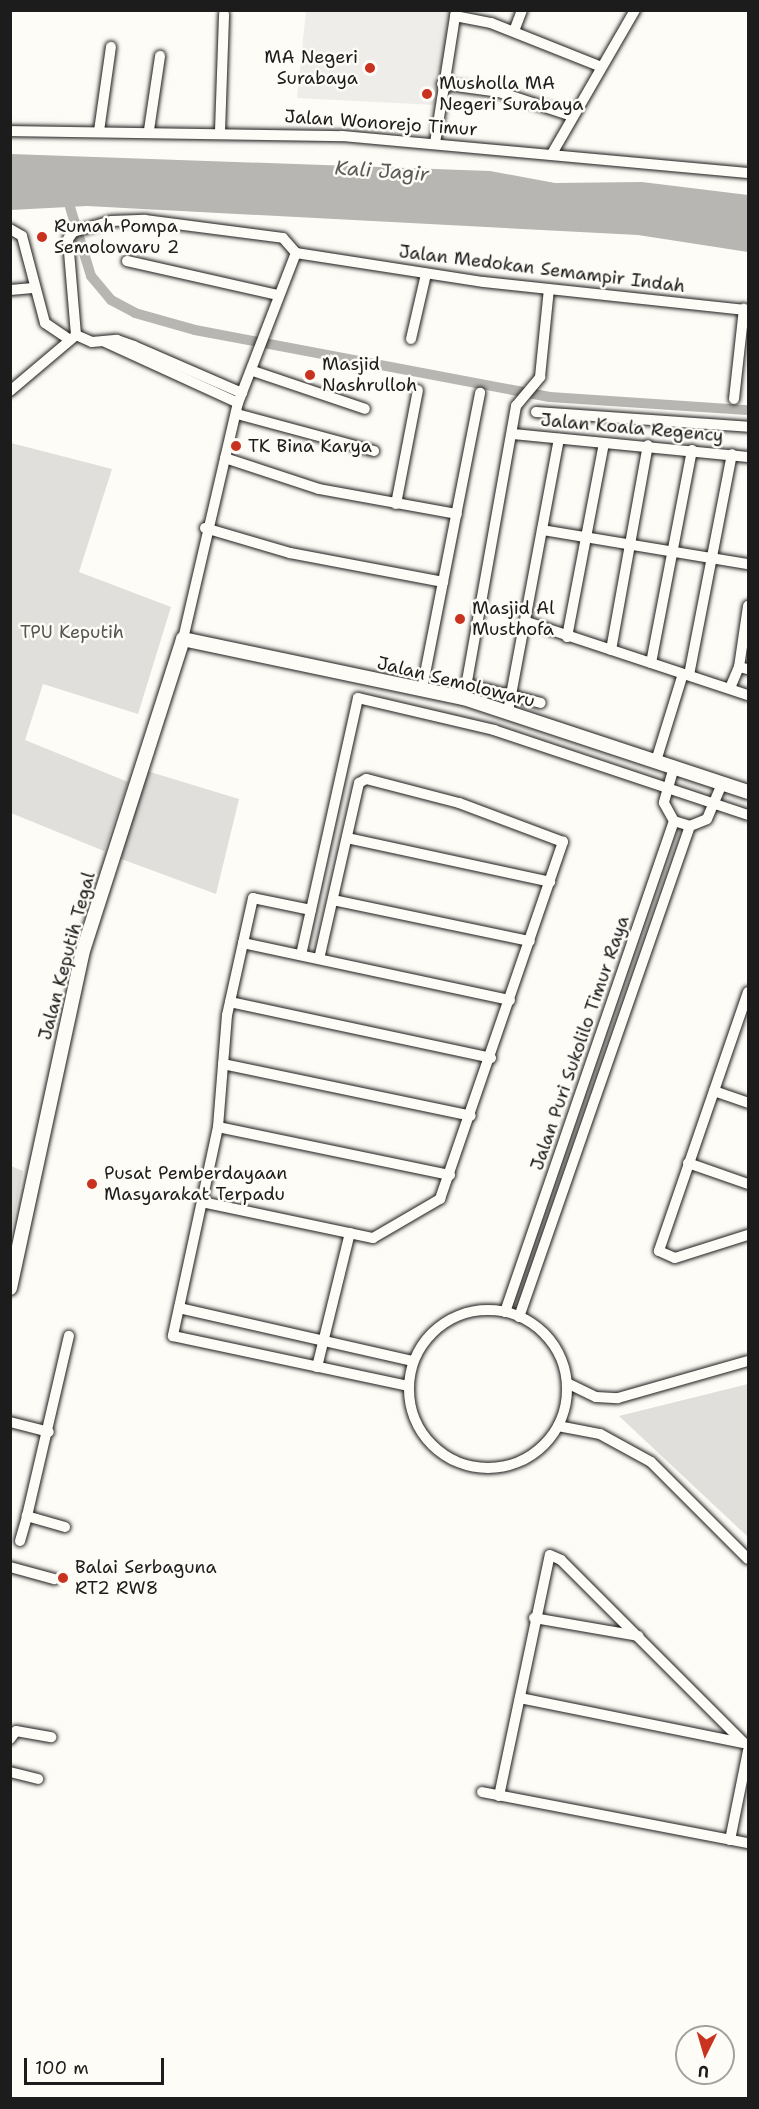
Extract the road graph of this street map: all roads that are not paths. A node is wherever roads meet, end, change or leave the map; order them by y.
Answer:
1 (522, 10) edge
2 (635, 10) edge
3 (455, 13) edge
4 (224, 14) dead end
5 (514, 31) junction
6 (111, 47) dead end
7 (160, 57) dead end
8 (599, 66) junction
9 (442, 84) junction
10 (572, 116) junction
11 (10, 130) edge
12 (149, 130) junction
13 (99, 131) junction
14 (220, 131) junction
15 (435, 143) junction
16 (553, 152) junction
17 (748, 172) edge
18 (10, 229) edge
19 (296, 253) junction
20 (127, 261) dead end
21 (426, 274) junction
22 (33, 288) junction
23 (10, 290) edge
24 (549, 290) junction
25 (278, 295) junction
26 (746, 309) edge
27 (73, 338) junction
28 (411, 339) dead end
29 (253, 371) junction
30 (418, 390) dead end
31 (10, 391) edge
32 (480, 393) dead end
33 (240, 398) junction
34 (734, 399) dead end
35 (364, 409) dead end
36 (536, 412) dead end
37 (237, 414) junction
38 (748, 427) edge
39 (513, 434) junction
40 (559, 439) junction
41 (604, 443) junction
42 (648, 445) junction
43 (692, 450) junction
44 (374, 451) dead end
45 (732, 454) junction
46 (748, 457) edge
47 (225, 458) junction
48 (396, 504) junction
49 (457, 514) junction
50 (205, 528) junction
51 (542, 530) junction
52 (585, 537) junction
53 (629, 543) junction
54 (672, 552) junction
55 (713, 560) junction
56 (748, 564) edge
57 (443, 582) junction
58 (748, 606) edge
59 (527, 622) junction
60 (567, 637) junction
61 (183, 639) junction
62 (611, 650) junction
63 (651, 663) junction
64 (744, 668) edge
65 (686, 674) junction
66 (466, 684) junction
67 (730, 688) junction
68 (422, 689) junction
69 (511, 694) junction
70 (748, 694) edge
71 (464, 699) junction
72 (541, 702) dead end
73 (508, 711) junction
74 (657, 761) junction
75 (674, 769) junction
76 (668, 786) junction
77 (721, 786) junction
78 (748, 792) edge
79 (715, 802) junction
80 (748, 815) edge
81 (674, 821) junction
82 (690, 826) junction
83 (347, 838) junction
84 (550, 882) junction
85 (333, 900) junction
86 (311, 910) junction
87 (530, 941) junction
88 (243, 943) junction
89 (301, 955) junction
90 (319, 959) junction
91 (748, 992) edge
92 (510, 1000) junction
93 (230, 1002) junction
94 (744, 1022) edge
95 (597, 1045) junction
96 (611, 1052) junction
97 (491, 1058) junction
98 (223, 1064) junction
99 (714, 1091) junction
100 (748, 1103) edge
101 (471, 1116) junction
102 (218, 1127) junction
103 (688, 1163) junction
104 (450, 1175) junction
105 (748, 1184) edge
106 (202, 1202) junction
107 (350, 1233) junction
108 (748, 1235) edge
109 (10, 1288) edge
110 (179, 1308) junction
111 (505, 1312) junction
112 (519, 1317) junction
113 (69, 1336) dead end
114 (323, 1340) junction
115 (414, 1360) junction
116 (748, 1361) edge
117 (317, 1367) junction
118 (567, 1383) junction
119 (408, 1386) junction
120 (10, 1422) edge
121 (558, 1426) junction
122 (49, 1431) junction
123 (27, 1516) junction
124 (65, 1527) dead end
125 (20, 1541) dead end
126 (748, 1559) edge
127 (10, 1567) edge
128 (54, 1579) dead end
129 (534, 1618) junction
130 (638, 1636) junction
131 (520, 1698) junction
132 (51, 1737) dead end
133 (10, 1739) edge
134 (747, 1746) edge
135 (10, 1772) edge
136 (38, 1779) dead end
137 (482, 1792) dead end
138 (500, 1796) junction
139 (730, 1840) junction
140 (748, 1843) edge

1 - 5 street
2 - 8 street
3 - 5 street
3 - 9 street
4 - 14 street
5 - 8 street
6 - 13 street
7 - 12 street
8 - 10 street
9 - 10 street
9 - 15 street
10 - 16 street
11 - 13 street, Jalan Wonorejo Timur
12 - 13 street, Jalan Wonorejo Timur
12 - 14 street, Jalan Wonorejo Timur
14 - 15 street, Jalan Wonorejo Timur
15 - 16 street, Jalan Wonorejo Timur
16 - 17 street, Jalan Wonorejo Timur
18 - 22 street
19 - 21 street, Jalan Medokan Semampir Indah
19 - 25 street
19 - 27 street
20 - 25 street
21 - 24 street, Jalan Medokan Semampir Indah
21 - 28 street
22 - 23 street
22 - 27 street
24 - 26 street, Jalan Medokan Semampir Indah
24 - 39 street
25 - 29 street
26 - 34 street
27 - 31 street
27 - 33 street
29 - 33 street
29 - 35 street
30 - 48 street
32 - 49 street
33 - 37 street
36 - 38 street
37 - 44 street
37 - 47 street
39 - 40 street, Jalan Koala Regency
39 - 66 street
40 - 41 street, Jalan Koala Regency
40 - 51 street
41 - 42 street, Jalan Koala Regency
41 - 52 street
42 - 43 street, Jalan Koala Regency
42 - 53 street
43 - 45 street, Jalan Koala Regency
43 - 54 street
45 - 46 street, Jalan Koala Regency
45 - 55 street
47 - 48 street
47 - 50 street
48 - 49 street
49 - 57 street
50 - 57 street
50 - 61 street
51 - 52 street
51 - 59 street
52 - 53 street
52 - 60 street
53 - 54 street
53 - 62 street
54 - 55 street
54 - 63 street
55 - 56 street
55 - 65 street
57 - 68 street
58 - 64 street
59 - 60 street
59 - 69 street
60 - 62 street
61 - 68 main road, Jalan Semolowaru
61 - 109 main road, Jalan Keputih Tegal
62 - 63 street
63 - 65 street
64 - 67 street
65 - 67 street
65 - 74 street
66 - 69 street
66 - 71 street
67 - 70 street
68 - 71 main road, Jalan Semolowaru
69 - 72 street
69 - 73 street
71 - 73 main road, Jalan Semolowaru
73 - 74 main road, Jalan Semolowaru
74 - 75 main road, Jalan Semolowaru
75 - 76 street
75 - 77 main road, Jalan Semolowaru
76 - 79 street
76 - 81 street
76 - 86 street
77 - 78 main road, Jalan Semolowaru
77 - 79 street
79 - 80 street
79 - 82 street
81 - 82 street
81 - 95 street, Jalan Puri Sukolilo Timur Raya
82 - 96 street, Jalan Puri Sukolilo Timur Raya
83 - 84 street
83 - 84 street
83 - 85 street
84 - 87 street
85 - 87 street
85 - 90 street
86 - 88 street
86 - 89 street
87 - 92 street
88 - 89 street
88 - 93 street
89 - 90 street
90 - 92 street
91 - 94 street
92 - 97 street
93 - 97 street
93 - 98 street
94 - 99 street
95 - 96 street
95 - 111 street, Jalan Puri Sukolilo Timur Raya
96 - 112 street, Jalan Puri Sukolilo Timur Raya
97 - 101 street
98 - 101 street
98 - 102 street
99 - 100 street
99 - 103 street
101 - 104 street
102 - 104 street
102 - 106 street
103 - 105 street
103 - 108 street
104 - 107 street
106 - 107 street
106 - 110 street
107 - 114 street
110 - 114 street
110 - 117 street
111 - 112 street
111 - 115 street
112 - 118 street
113 - 122 street
114 - 115 street
114 - 117 street
115 - 119 street
116 - 118 street
117 - 119 street
118 - 121 street
119 - 121 street
120 - 122 street
121 - 126 street
122 - 123 street
123 - 124 street
123 - 125 street
127 - 128 street
129 - 130 street
129 - 130 street
129 - 131 street
130 - 134 street
131 - 134 street
131 - 138 street
132 - 133 street
134 - 139 street
135 - 136 street
137 - 138 street
138 - 139 street
139 - 140 street

